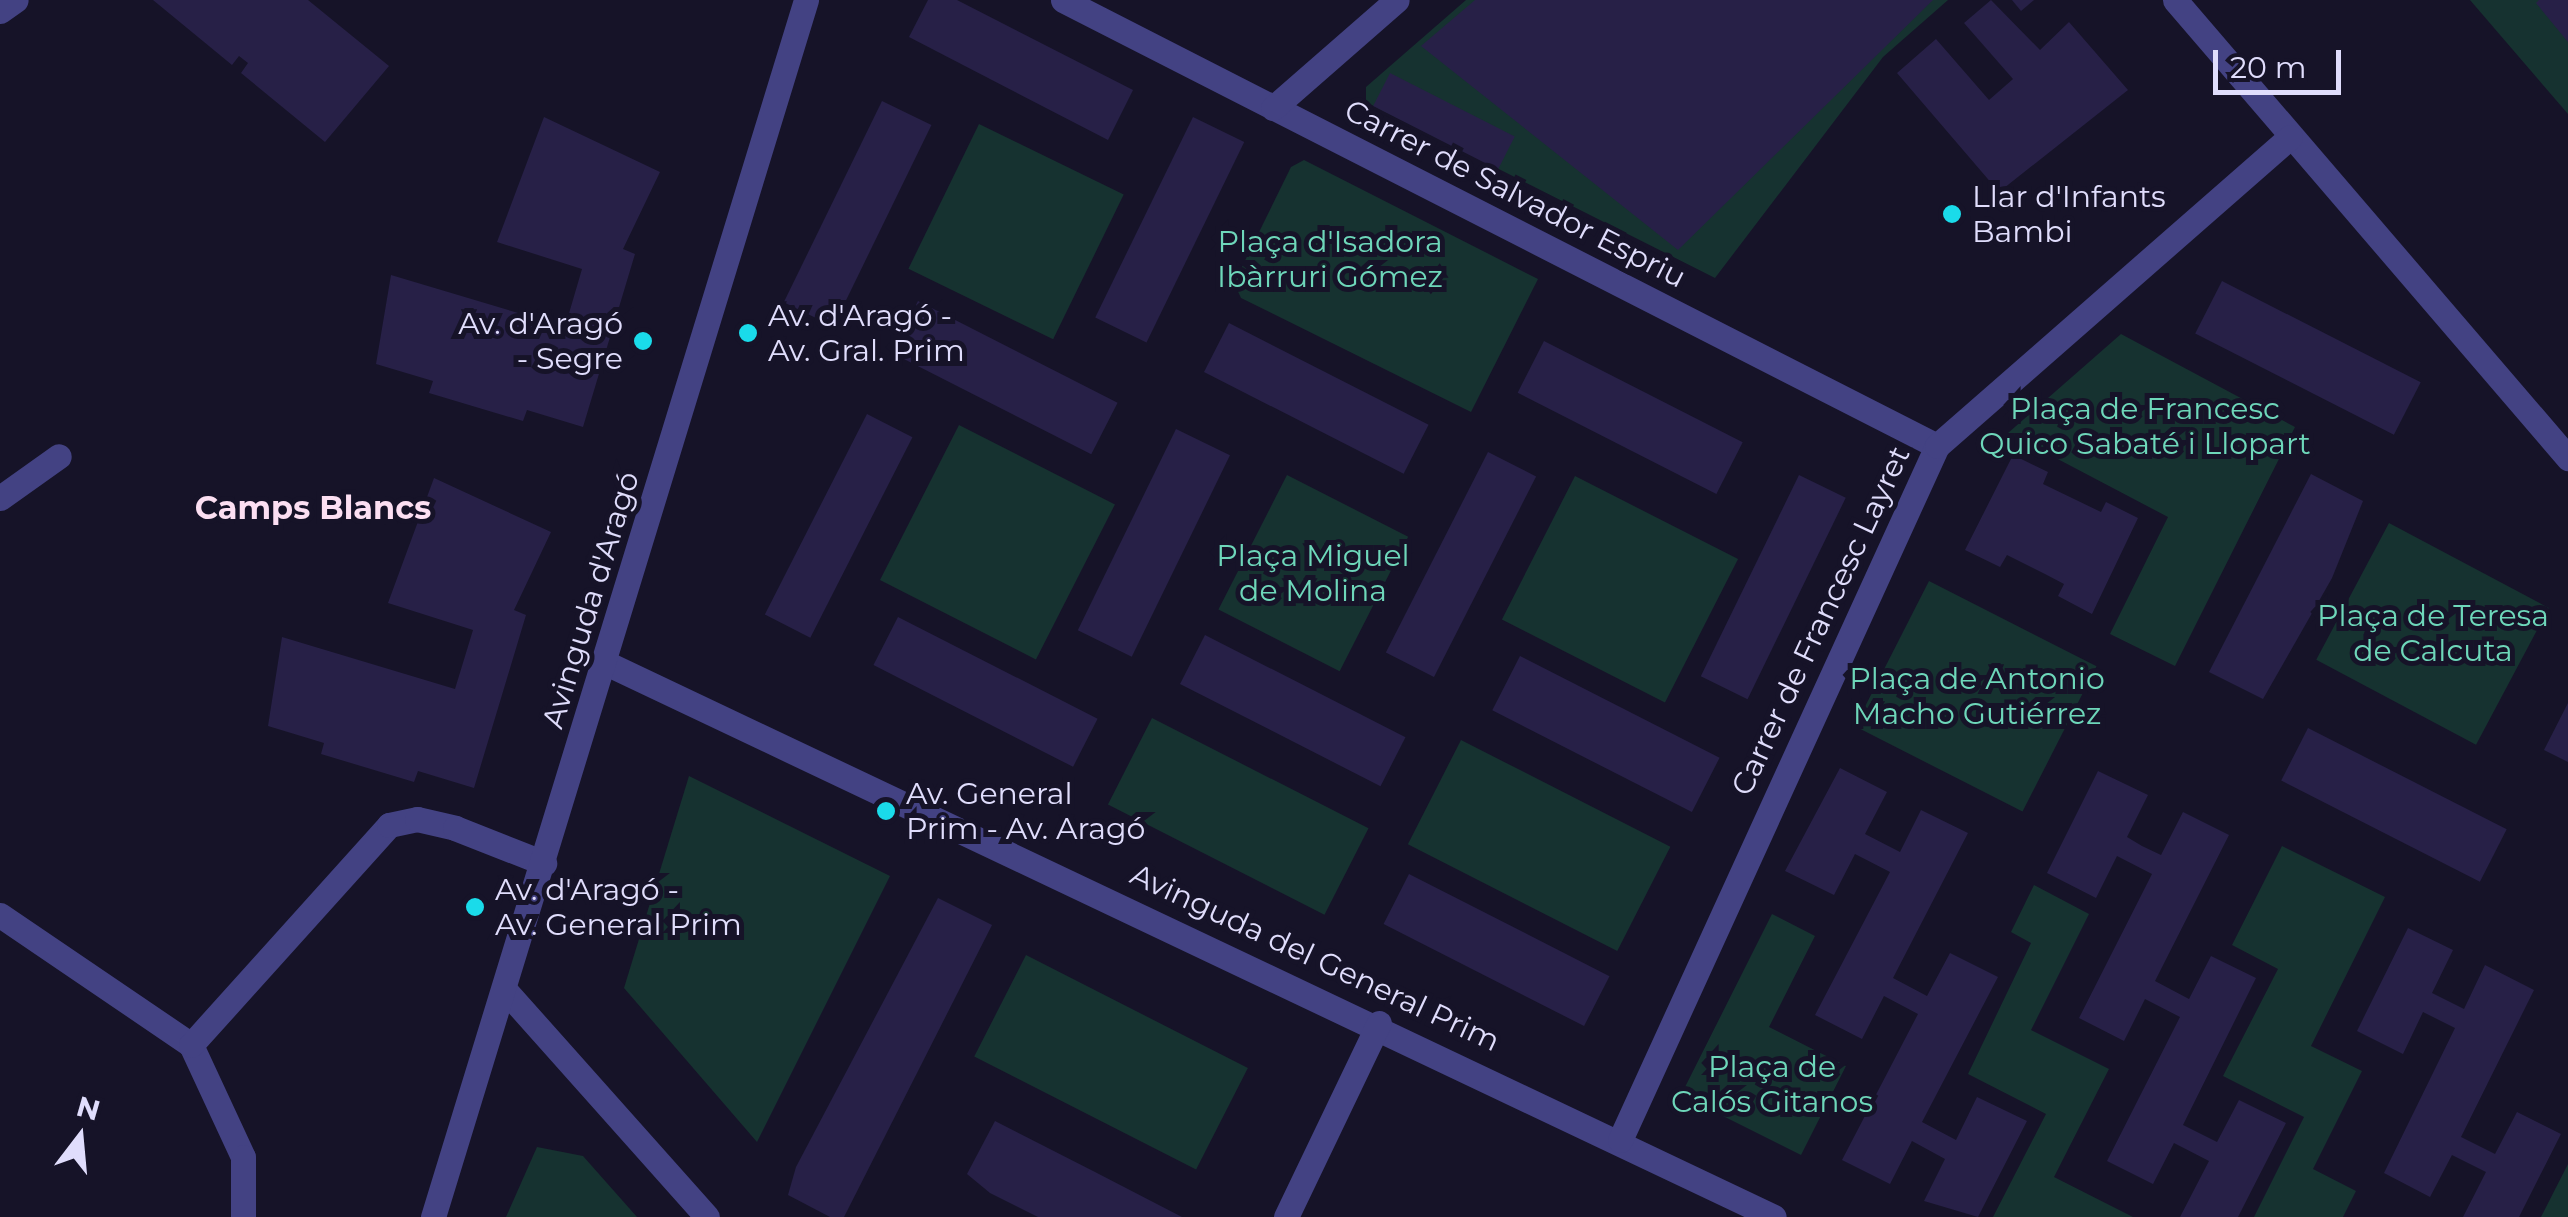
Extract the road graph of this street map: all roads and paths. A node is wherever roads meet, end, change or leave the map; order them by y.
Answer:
1 (16, 0) edge
2 (806, 0) edge
3 (1063, 0) edge
4 (1397, 0) edge
5 (2175, 0) edge
6 (0, 11) edge
7 (1274, 108) junction
8 (2290, 137) junction
9 (1937, 446) junction
10 (59, 456) dead end
11 (2568, 458) edge
12 (0, 498) edge
13 (608, 664) junction
14 (544, 863) junction
15 (0, 915) edge
16 (504, 989) junction
17 (1380, 1023) junction
18 (191, 1045) junction
19 (1620, 1140) junction
20 (243, 1217) edge
21 (433, 1217) edge
22 (707, 1217) edge
23 (1286, 1217) edge
24 (1774, 1217) edge

1 - 6 street
2 - 13 street, Avinguda d'Aragó
3 - 7 street, Carrer de Salvador Espriu
4 - 7 street
5 - 8 street
7 - 9 street, Carrer de Salvador Espriu
8 - 9 street, Carrer de Francesc Layret
8 - 11 street
9 - 19 street, Carrer de Francesc Layret
10 - 12 street
13 - 14 street, Avinguda d'Aragó
13 - 17 street, Avinguda del General Prim
14 - 16 street, Avinguda d'Aragó
14 - 18 street
15 - 18 street
16 - 21 street, Avinguda d'Aragó
16 - 22 street
17 - 19 street, Avinguda del General Prim
17 - 23 street
18 - 20 street
19 - 24 street, Avinguda del General Prim

